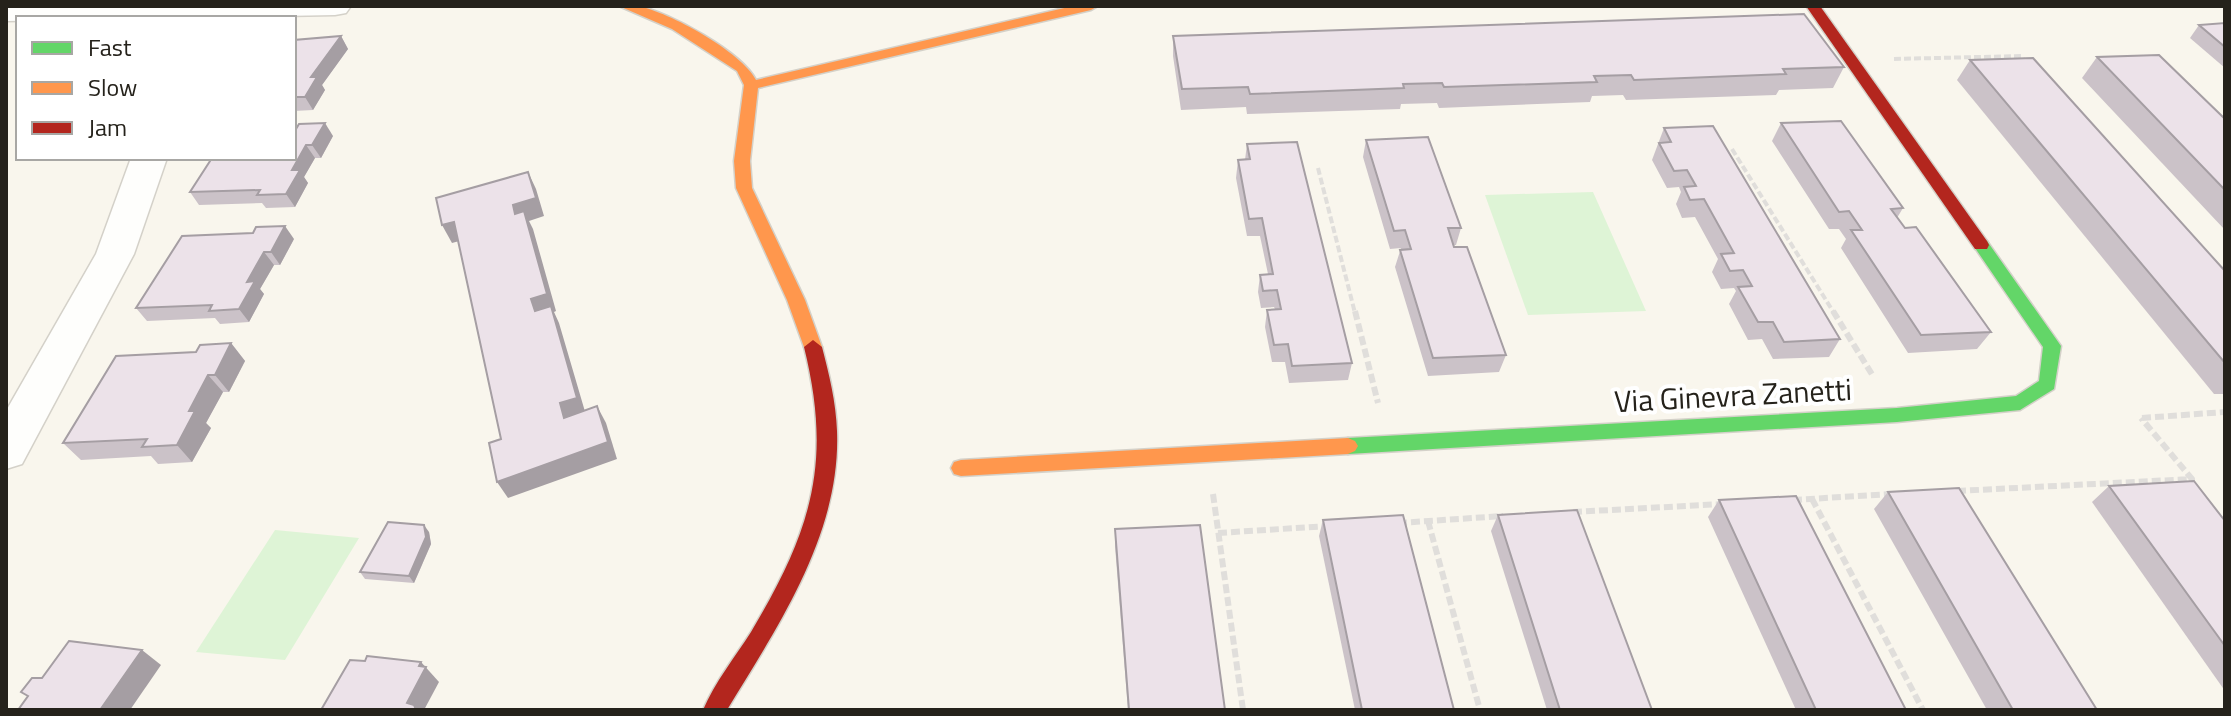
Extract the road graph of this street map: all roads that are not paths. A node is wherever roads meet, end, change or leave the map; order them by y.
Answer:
1 (335, 6) edge
2 (626, 6) edge
3 (1091, 6) edge
4 (1813, 6) edge
5 (6, 11) edge
6 (202, 14) edge
7 (751, 85) junction
8 (148, 160) edge
9 (6, 451) edge
10 (961, 468) dead end
11 (714, 710) edge

1 - 6 street
2 - 7 street
3 - 7 street
4 - 10 street, Via Ginevra Zanetti
5 - 6 street
7 - 11 street
8 - 9 street

